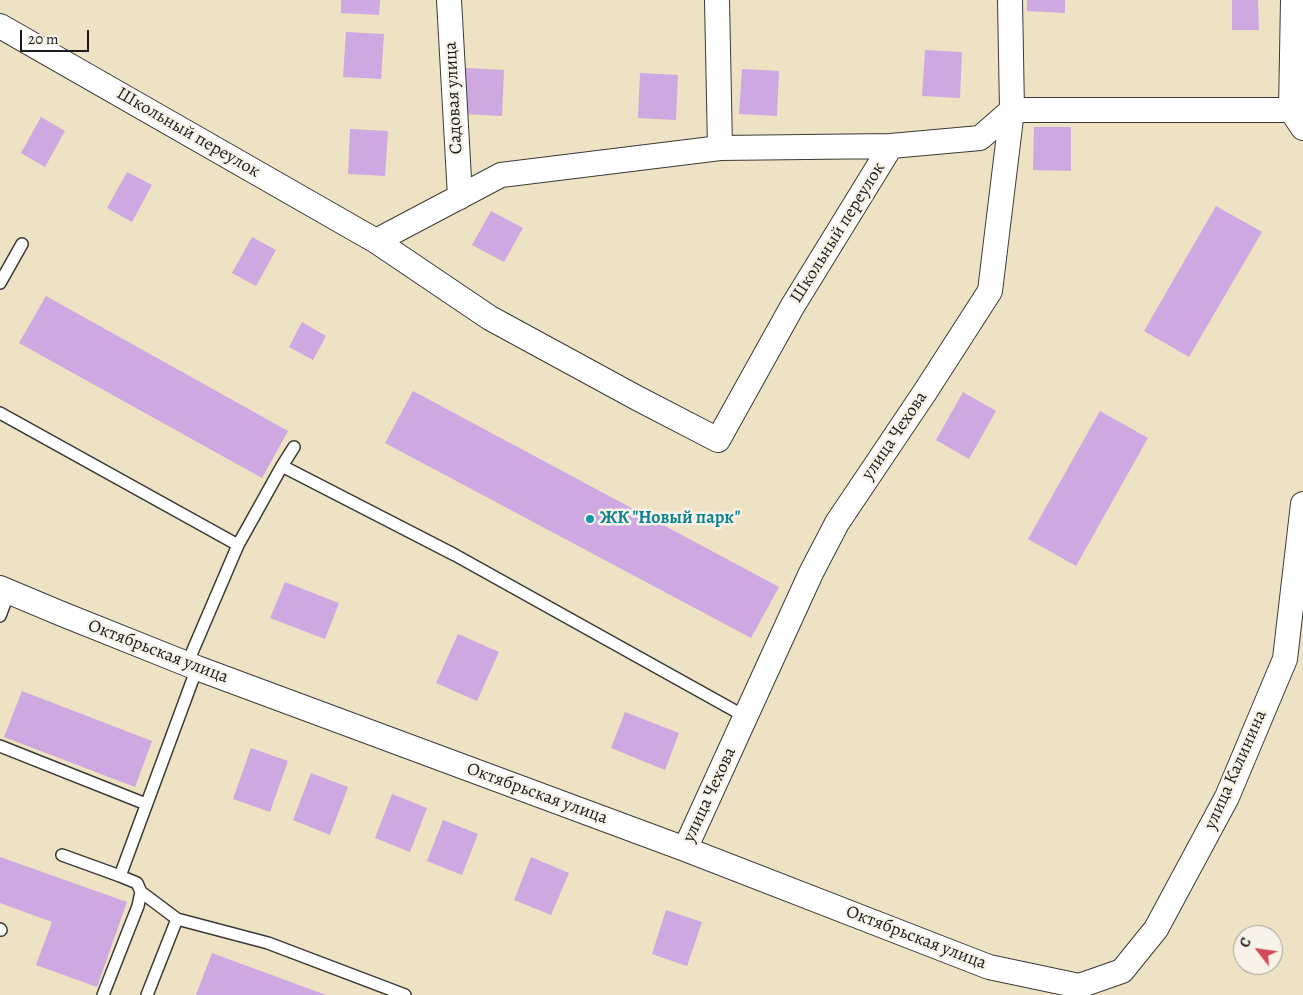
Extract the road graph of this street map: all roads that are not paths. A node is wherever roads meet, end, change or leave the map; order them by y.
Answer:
1 (449, 0) edge
2 (717, 0) edge
3 (1010, 0) edge
4 (1293, 0) edge
5 (0, 26) edge
6 (1012, 110) junction
7 (1297, 119) edge
8 (891, 146) junction
9 (720, 148) junction
10 (460, 197) junction
11 (376, 241) junction
12 (22, 244) dead end
13 (0, 282) edge
14 (0, 413) edge
15 (294, 448) dead end
16 (282, 466) junction
17 (1303, 504) edge
18 (238, 545) junction
19 (5, 590) edge
20 (0, 616) edge
21 (192, 666) junction
22 (746, 716) junction
23 (0, 746) edge
24 (146, 804) junction
25 (685, 849) junction
26 (62, 855) dead end
27 (120, 876) junction
28 (141, 892) junction
29 (177, 919) junction
30 (1079, 986) joint
31 (103, 995) edge
32 (147, 995) edge
33 (405, 995) edge

1 - 10 street, Садовая улица
2 - 9 street
3 - 6 street, улица Чехова
4 - 7 street
5 - 11 street, Школьный переулок
6 - 7 street
6 - 8 street
6 - 22 street, улица Чехова
8 - 9 street, Школьный переулок
8 - 11 street, Школьный переулок
9 - 10 street, Школьный переулок
10 - 11 street, Школьный переулок
12 - 13 lane
14 - 18 lane
15 - 16 lane
16 - 18 lane
16 - 22 lane
17 - 30 street, улица Калинина
18 - 21 lane
19 - 20 lane
19 - 21 street, Октябрьская улица
21 - 24 lane
21 - 25 street, Октябрьская улица
22 - 25 street, улица Чехова
23 - 24 lane
24 - 27 lane
25 - 30 street, Октябрьская улица
26 - 27 lane
27 - 28 lane
28 - 29 lane
28 - 31 lane
29 - 32 lane
29 - 33 lane

